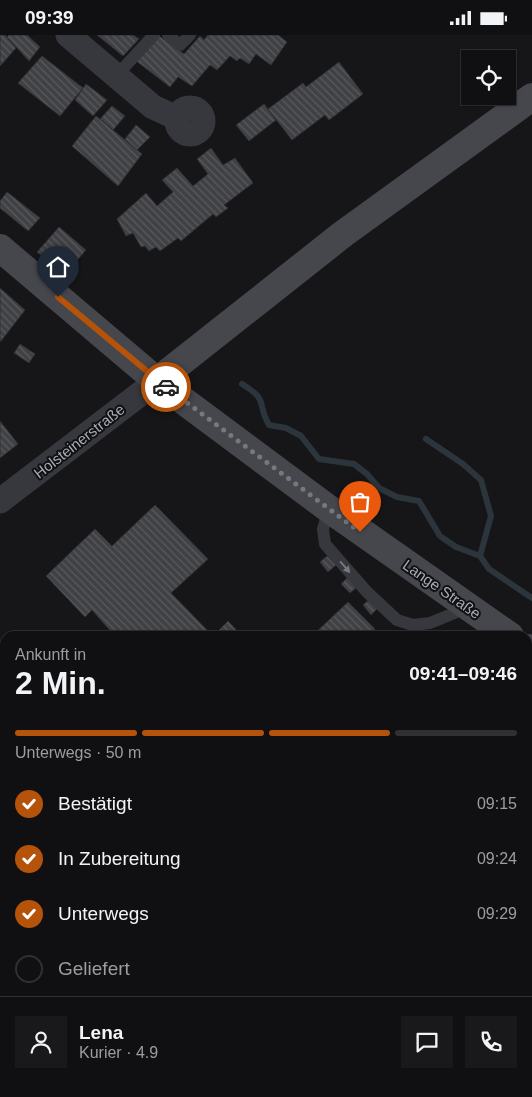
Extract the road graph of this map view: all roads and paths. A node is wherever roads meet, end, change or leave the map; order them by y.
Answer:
1 (68, 35) edge
2 (154, 35) edge
3 (168, 35) edge
4 (190, 35) edge
5 (116, 76) junction
6 (532, 97) edge
7 (178, 118) dead end
8 (0, 248) edge
9 (157, 381) junction
10 (0, 501) edge
11 (329, 509) junction
12 (468, 607) junction
13 (503, 631) edge

1 - 5 street
2 - 5 lane
3 - 4 lane
5 - 7 street
6 - 9 street
8 - 9 street, Lange Straße
9 - 10 street, Holsteinerstraße
9 - 11 street, Lange Straße
11 - 12 street, Lange Straße
11 -> 12 lane
12 - 13 street, Lange Straße

